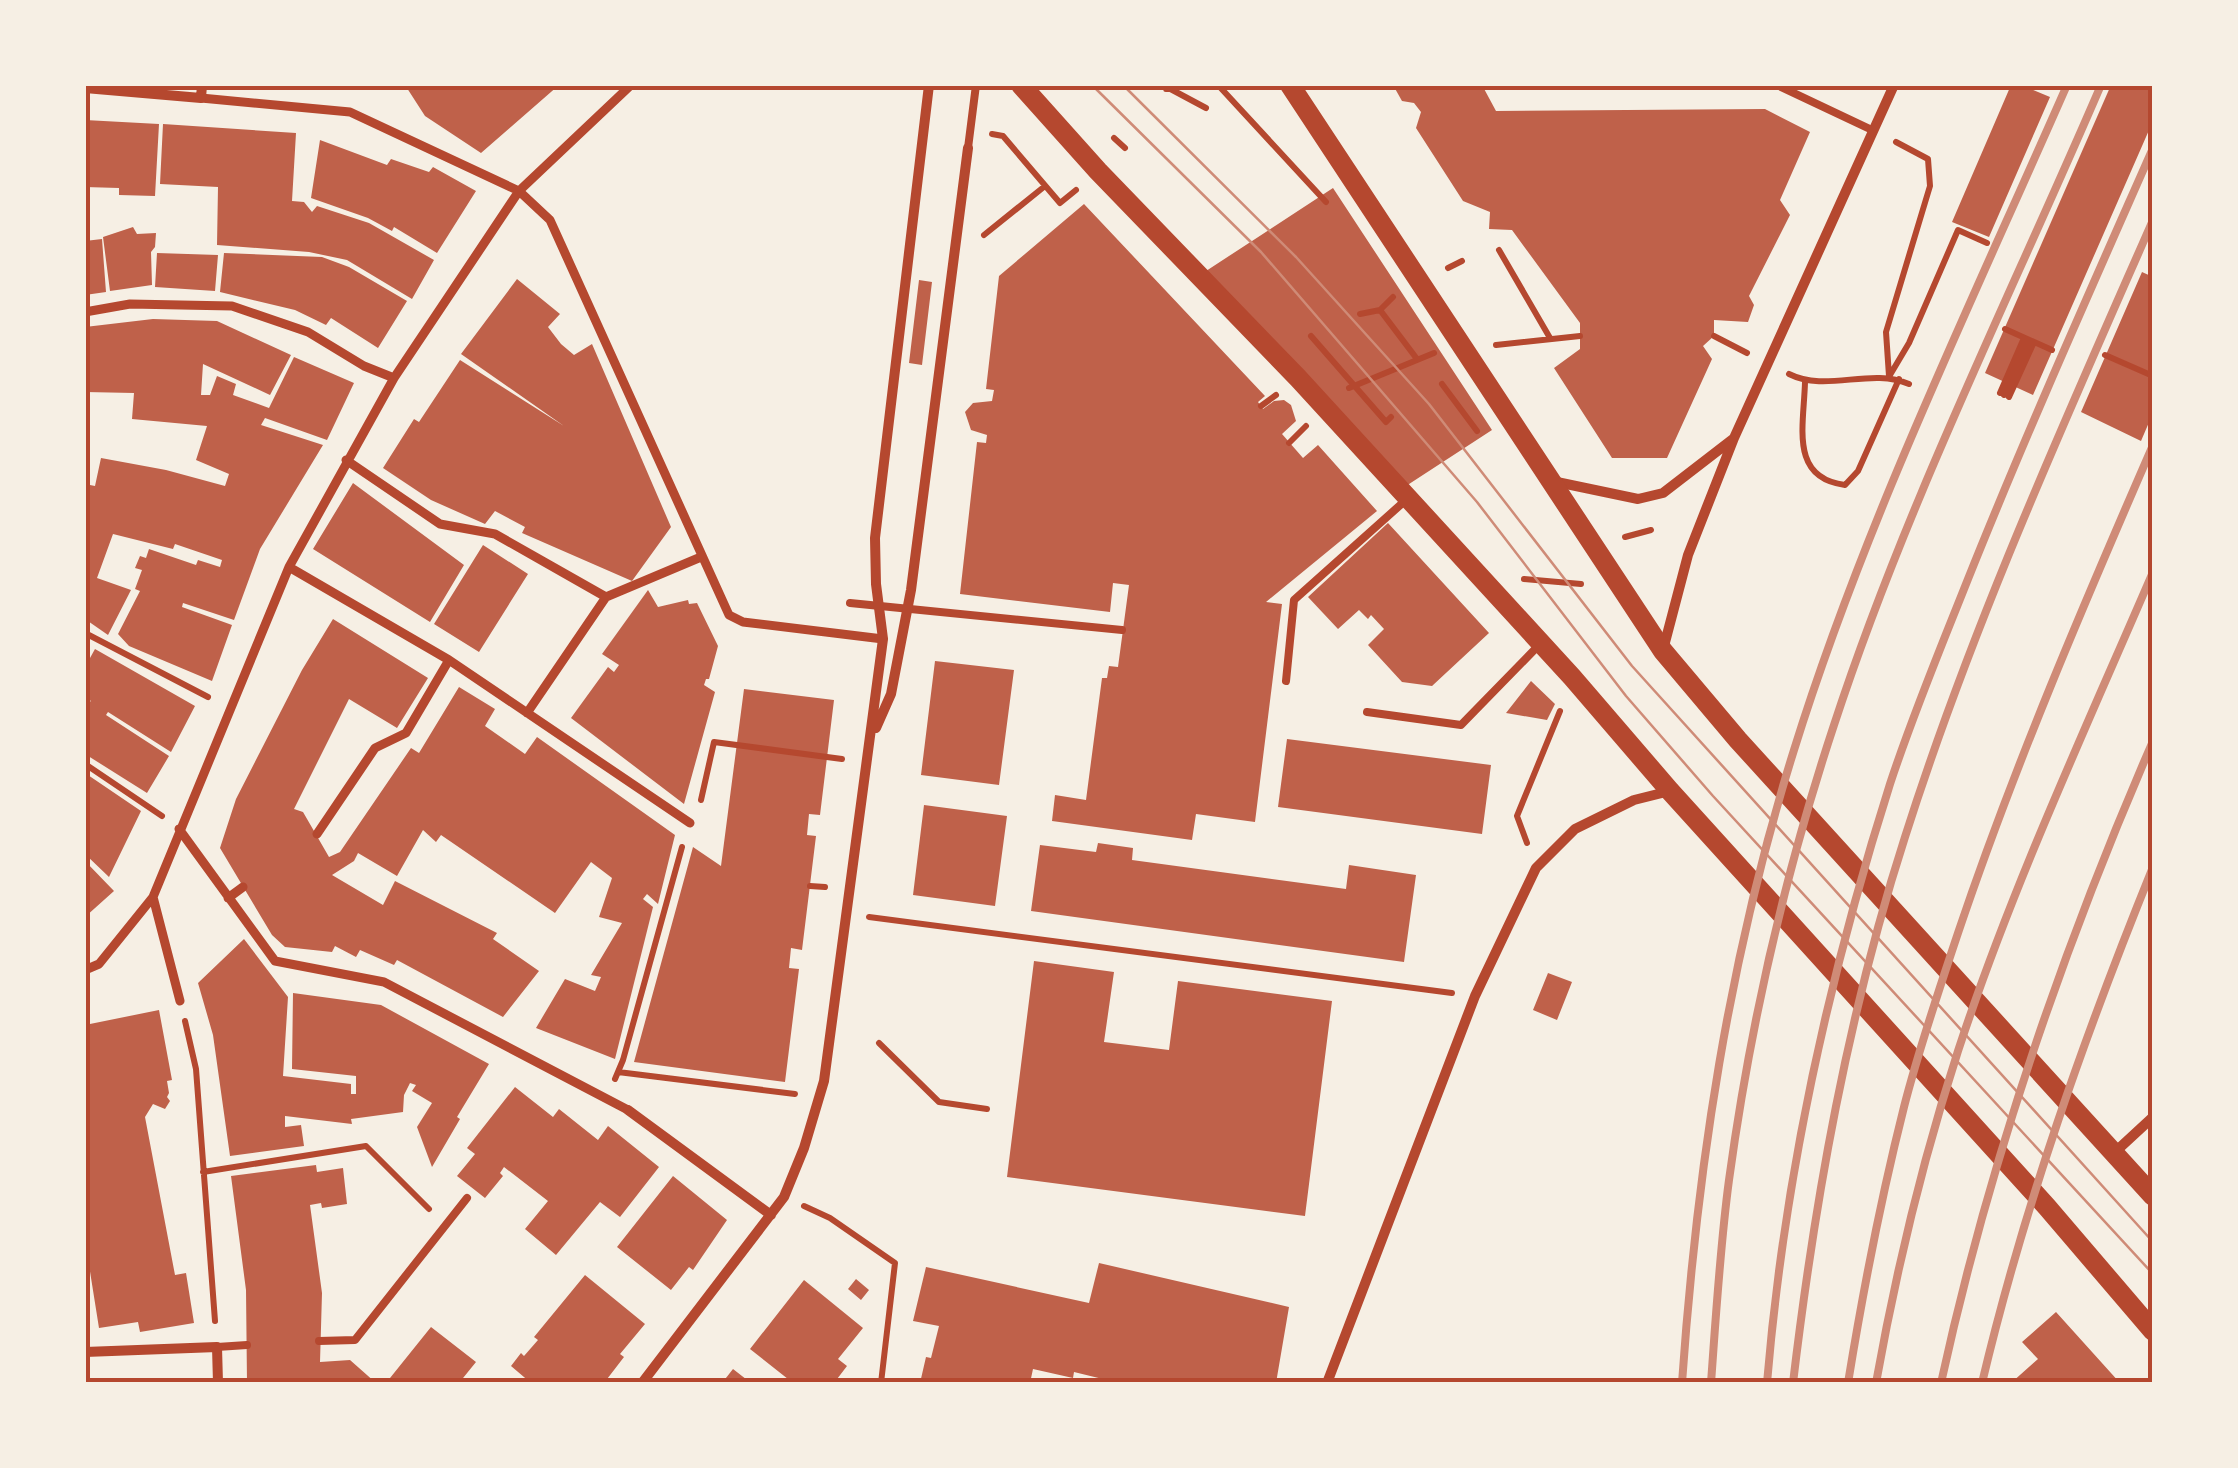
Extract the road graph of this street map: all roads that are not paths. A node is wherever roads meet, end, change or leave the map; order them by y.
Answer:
1 (202, 85) edge
2 (632, 85) edge
3 (930, 85) edge
4 (976, 85) edge
5 (1022, 85) edge
6 (1290, 85) edge
7 (1776, 85) edge
8 (1894, 85) edge
9 (85, 88) edge
10 (201, 98) junction
11 (1872, 130) junction
12 (968, 148) joint
13 (519, 191) junction
14 (85, 312) edge
15 (394, 378) junction
16 (1734, 438) junction
17 (346, 460) junction
18 (1552, 481) junction
19 (1407, 499) junction
20 (701, 556) junction
21 (289, 567) junction
22 (606, 597) junction
23 (850, 603) dead end
24 (880, 606) junction
25 (908, 610) junction
26 (1122, 630) dead end
27 (883, 639) junction
28 (1540, 644) junction
29 (1663, 651) junction
30 (449, 660) junction
31 (1286, 681) dead end
32 (1367, 712) dead end
33 (528, 713) junction
34 (870, 740) junction
35 (1670, 791) junction
36 (690, 823) dead end
37 (180, 829) junction
38 (318, 834) dead end
39 (243, 887) dead end
40 (153, 897) junction
41 (228, 898) junction
42 (85, 970) edge
43 (180, 1001) road end
44 (628, 1110) joint
45 (2153, 1117) edge
46 (2113, 1154) junction
47 (2153, 1196) edge
48 (466, 1198) dead end
49 (771, 1215) junction
50 (2153, 1331) edge
51 (319, 1342) dead end
52 (247, 1346) dead end
53 (217, 1347) junction
54 (85, 1352) edge
55 (218, 1383) edge
56 (642, 1383) edge
57 (1327, 1383) edge

1 - 10 street
2 - 13 street
3 - 24 street
4 - 12 lane
5 - 19 main road
6 - 18 main road
7 - 11 lane
8 - 11 street
9 - 10 street
10 - 13 street
11 - 16 street
12 - 25 street
13 - 15 street
13 - 20 street
14 - 15 street
15 - 17 street
16 - 18 street
16 - 29 street
17 - 21 street
17 - 22 street
18 - 29 main road
19 - 28 main road
19 - 31 lane
20 - 22 street
20 - 27 street
21 - 30 street
21 - 37 street
22 - 33 street
23 - 24 lane
24 - 25 lane
24 - 27 street
25 - 26 lane
25 - 34 street
27 - 34 street
28 - 32 lane
28 - 35 main road
29 - 46 main road
30 - 33 street
30 - 38 street
33 - 36 street
34 - 49 street
35 - 50 main road
35 - 57 street
37 - 40 street
37 - 41 street
39 - 41 street
40 - 42 street
40 - 43 street
41 - 44 street
44 - 49 street
45 - 46 street
46 - 47 main road
48 - 51 lane
49 - 56 street
52 - 53 lane
53 - 54 street
53 - 55 street

